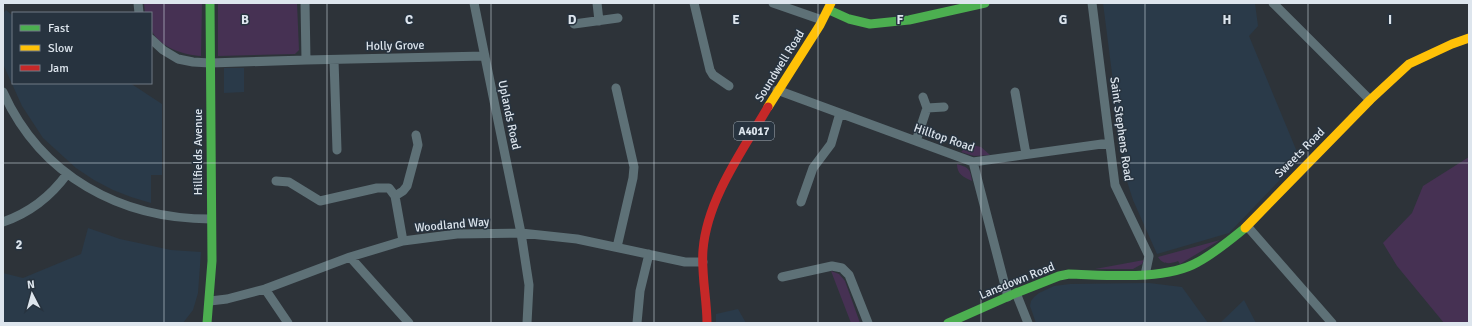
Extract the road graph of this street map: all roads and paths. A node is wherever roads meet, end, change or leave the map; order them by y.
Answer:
1 (210, 3) edge
2 (305, 3) edge
3 (474, 3) edge
4 (597, 3) edge
5 (694, 3) edge
6 (773, 3) edge
7 (986, 3) edge
8 (1092, 3) edge
9 (1273, 3) edge
10 (830, 6) edge
11 (618, 18) dead end
12 (822, 20) junction
13 (600, 21) junction
14 (574, 24) dead end
15 (1469, 38) edge
16 (152, 40) edge
17 (485, 56) junction
18 (306, 60) junction
19 (334, 60) junction
20 (210, 63) junction
21 (729, 86) dead end
22 (616, 88) dead end
23 (777, 90) junction
24 (3, 92) edge
25 (1015, 92) dead end
26 (923, 97) dead end
27 (1370, 100) junction
28 (944, 107) dead end
29 (927, 108) junction
30 (840, 113) junction
31 (416, 135) dead end
32 (916, 141) junction
33 (1109, 143) junction
34 (337, 150) dead end
35 (1026, 154) junction
36 (973, 162) junction
37 (67, 174) junction
38 (276, 181) dead end
39 (395, 196) junction
40 (801, 202) dead end
41 (211, 219) junction
42 (3, 222) edge
43 (1247, 226) junction
44 (521, 233) junction
45 (402, 241) junction
46 (617, 247) junction
47 (649, 254) junction
48 (350, 257) junction
49 (702, 262) junction
50 (1145, 275) junction
51 (782, 277) dead end
52 (265, 289) junction
53 (1012, 295) junction
54 (210, 301) junction
55 (207, 323) edge
56 (288, 323) edge
57 (409, 323) edge
58 (527, 323) edge
59 (637, 323) edge
60 (707, 323) edge
61 (868, 323) edge
62 (948, 323) edge
63 (1028, 323) edge
64 (1332, 323) edge

1 - 20 street, Hillfields Avenue
2 - 18 street
3 - 17 street, Uplands Road
4 - 13 street
5 - 21 street
6 - 12 street
7 - 10 street
8 - 33 street, Saint Stephens Road
9 - 27 street
10 - 12 street, Soundwell Road / A4017
11 - 13 street
12 - 23 street, Soundwell Road / A4017
13 - 14 street
15 - 27 street, Sweets Road
16 - 20 street, Holly Grove
17 - 19 street, Holly Grove
17 - 44 street, Uplands Road
18 - 19 street, Holly Grove
18 - 20 street, Holly Grove
19 - 34 street
20 - 41 street, Hillfields Avenue
22 - 46 street
23 - 30 street, Hilltop Road
23 - 49 street, Soundwell Road / A4017
24 - 37 street
25 - 35 street
26 - 29 street
27 - 43 street, Sweets Road
28 - 29 street
29 - 32 street
30 - 32 street, Hilltop Road
30 - 40 street
31 - 39 street
32 - 36 street, Hilltop Road
33 - 35 street, Hilltop Road
33 - 50 street, Saint Stephens Road
35 - 36 street, Hilltop Road
36 - 53 street
37 - 41 street
37 - 42 street
38 - 39 street
39 - 45 street
41 - 54 street, Hillfields Avenue
43 - 50 street, Sweets Road
43 - 64 street
44 - 45 street, Woodland Way
44 - 46 street, Woodland Way
44 - 58 street, Uplands Road
45 - 48 street, Woodland Way
46 - 47 street, Woodland Way
47 - 49 street, Woodland Way
47 - 59 street
48 - 52 street, Woodland Way
48 - 57 street
49 - 60 street, Soundwell Road / A4017
50 - 53 street, Lansdown Road
51 - 61 street
52 - 54 street, Woodland Way
52 - 56 street
53 - 62 street, Lansdown Road
53 - 63 street
54 - 55 street, Hillfields Avenue

